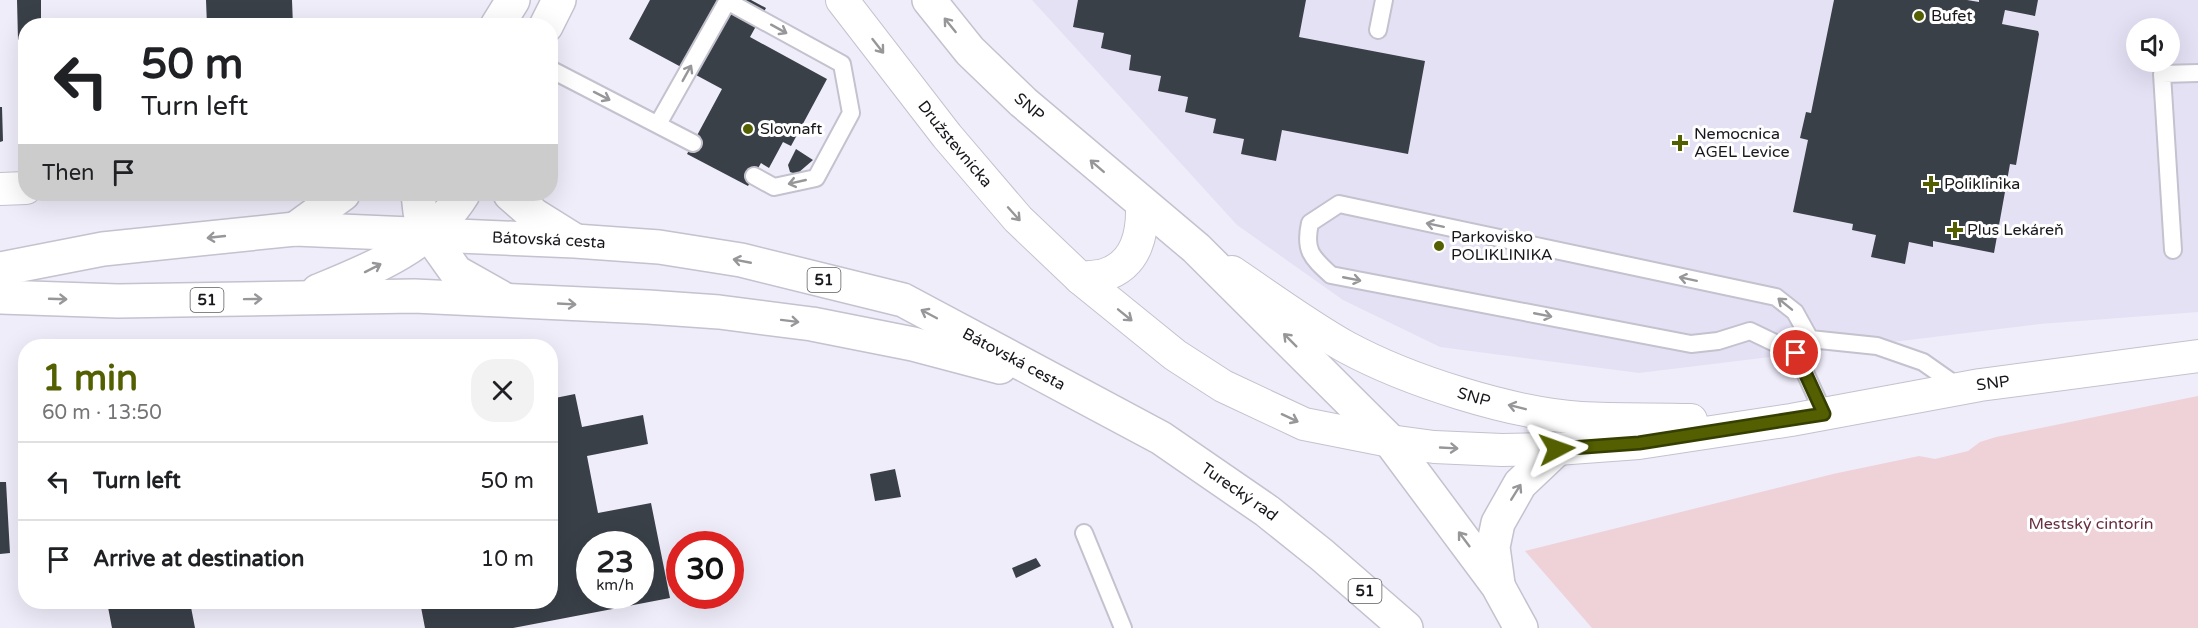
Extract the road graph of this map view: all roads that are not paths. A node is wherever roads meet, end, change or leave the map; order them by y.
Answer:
1 (513, 0) edge
2 (559, 0) edge
3 (728, 0) edge
4 (842, 0) edge
5 (929, 0) edge
6 (1384, 0) edge
7 (502, 18) edge
8 (550, 18) edge
9 (1378, 30) dead end
10 (558, 73) edge
11 (2198, 73) edge
12 (658, 124) junction
13 (693, 143) dead end
14 (754, 176) dead end
15 (18, 188) edge
16 (0, 189) edge
17 (333, 201) edge
18 (419, 201) edge
19 (457, 201) edge
20 (518, 201) edge
21 (1142, 204) junction
22 (295, 229) junction
23 (429, 234) junction
24 (575, 241) junction
25 (1196, 248) junction
26 (2173, 249) dead end
27 (0, 269) edge
28 (1080, 278) junction
29 (0, 297) edge
30 (300, 298) junction
31 (508, 301) junction
32 (1810, 339) junction
33 (1796, 353) junction
34 (2198, 356) edge
35 (1054, 381) junction
36 (1960, 388) junction
37 (1824, 414) junction
38 (1791, 420) junction
39 (1390, 441) junction
40 (1557, 449) junction
41 (1084, 533) dead end
42 (1498, 586) junction
43 (1123, 628) edge
44 (1406, 628) edge
45 (1521, 628) edge

1 - 7 main road
2 - 8 main road
12 -> 3 lane
3 -> 14 lane
4 -> 28 street, Družstevnícka
21 -> 5 main road, SNP
6 - 9 lane
10 -> 12 lane
11 - 26 lane
12 - 13 lane
15 - 16 street
17 - 22 main road
18 - 23 main road
19 - 23 main road
20 - 24 main road
21 - 25 main road, SNP
21 - 28 street
22 - 23 main road, Bátovská cesta / 51
22 -> 27 main road, Bátovská cesta / 51
23 - 24 main road, Bátovská cesta / 51
30 -> 23 main road
23 - 31 main road
35 -> 24 main road, Bátovská cesta / 51
38 -> 25 street, SNP
39 -> 25 main road, SNP
28 -> 39 street, SNP
29 -> 30 main road, Bátovská cesta / 51
30 - 31 main road, Bátovská cesta / 51
31 -> 35 main road, Bátovská cesta / 51
32 - 33 lane
32 -> 33 lane
32 - 36 lane
33 - 37 lane
34 - 36 street, SNP
35 - 44 main road, Turecký rad / 51
36 - 37 street, SNP
37 - 38 street, SNP
38 - 40 street, SNP
39 -> 40 street, SNP
42 -> 39 main road
42 -> 40 main road
41 - 43 lane
42 - 45 main road

